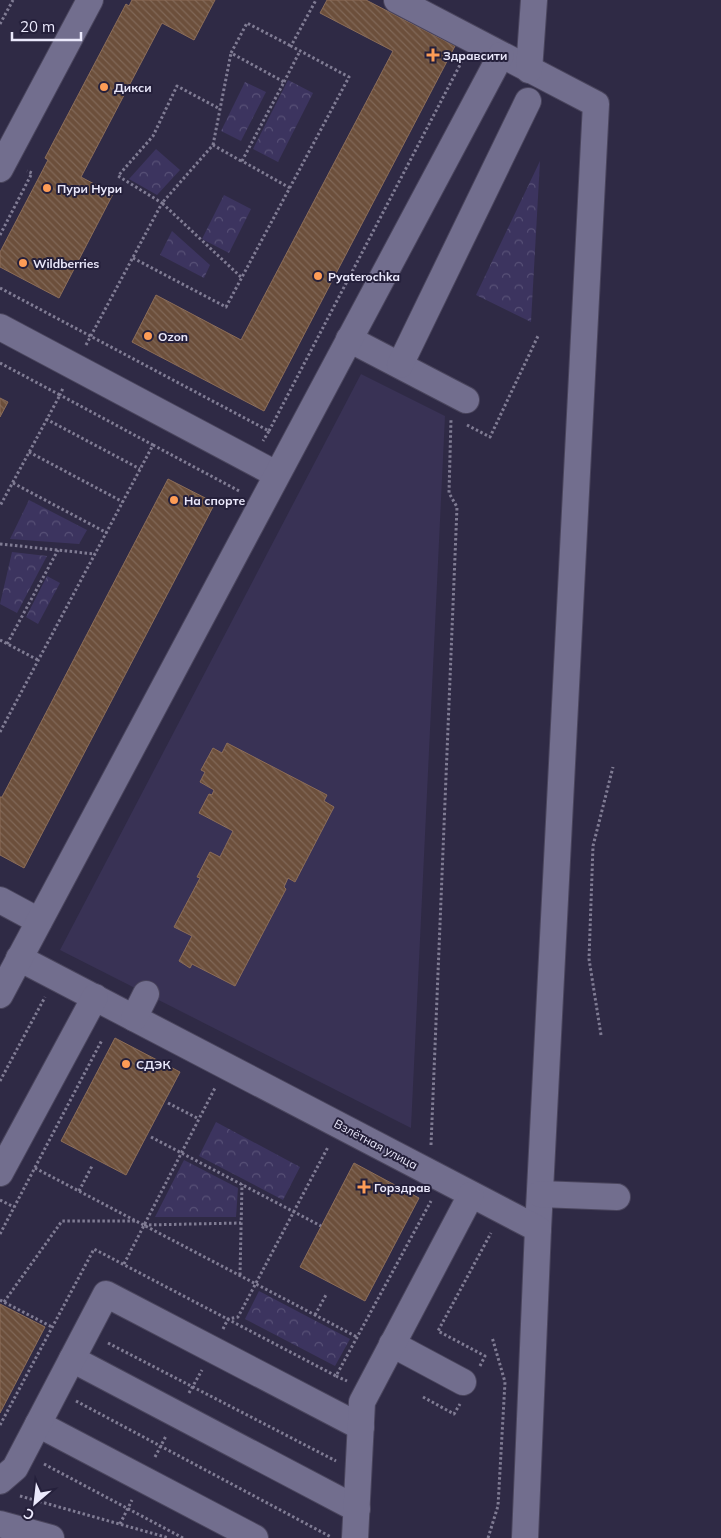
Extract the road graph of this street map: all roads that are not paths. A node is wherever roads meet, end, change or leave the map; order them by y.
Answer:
1 (90, 0) edge
2 (397, 0) edge
3 (534, 0) edge
4 (501, 55) junction
5 (529, 70) junction
6 (528, 101) dead end
7 (0, 169) edge
8 (0, 327) edge
9 (349, 339) junction
10 (400, 365) junction
11 (459, 408) road end
12 (276, 474) junction
13 (0, 900) edge
14 (39, 921) junction
15 (19, 958) junction
16 (146, 994) dead end
17 (0, 995) edge
18 (89, 1007) junction
19 (134, 1018) junction
20 (0, 1174) edge
21 (540, 1194) junction
22 (616, 1197) dead end
23 (465, 1206) junction
24 (538, 1229) junction
25 (392, 1344) junction
26 (72, 1359) junction
27 (468, 1384) road end
28 (38, 1424) junction
29 (361, 1427) junction
30 (8, 1488) edge
31 (357, 1509) junction
32 (0, 1524) edge
33 (52, 1538) edge
34 (255, 1538) edge
35 (355, 1538) edge
36 (525, 1538) edge

1 - 7 street
2 - 4 street
3 - 5 street
4 - 5 street
4 - 9 street
5 - 21 street
6 - 10 street
8 - 12 street
9 - 10 street
9 - 12 street
10 - 11 street
12 - 14 street
13 - 14 street
14 - 15 street
15 - 17 street
15 - 18 street, Взлётная улица
16 - 19 street
18 - 19 street, Взлётная улица
18 - 20 street
19 - 23 street, Взлётная улица
21 - 22 street
21 - 24 street
23 - 24 street, Взлётная улица
23 - 25 street
24 - 36 street
25 - 27 street
25 - 29 street
26 - 28 street
26 - 29 street
26 - 31 street
28 - 30 street
28 - 34 street
29 - 31 street
31 - 35 street
32 - 33 street

